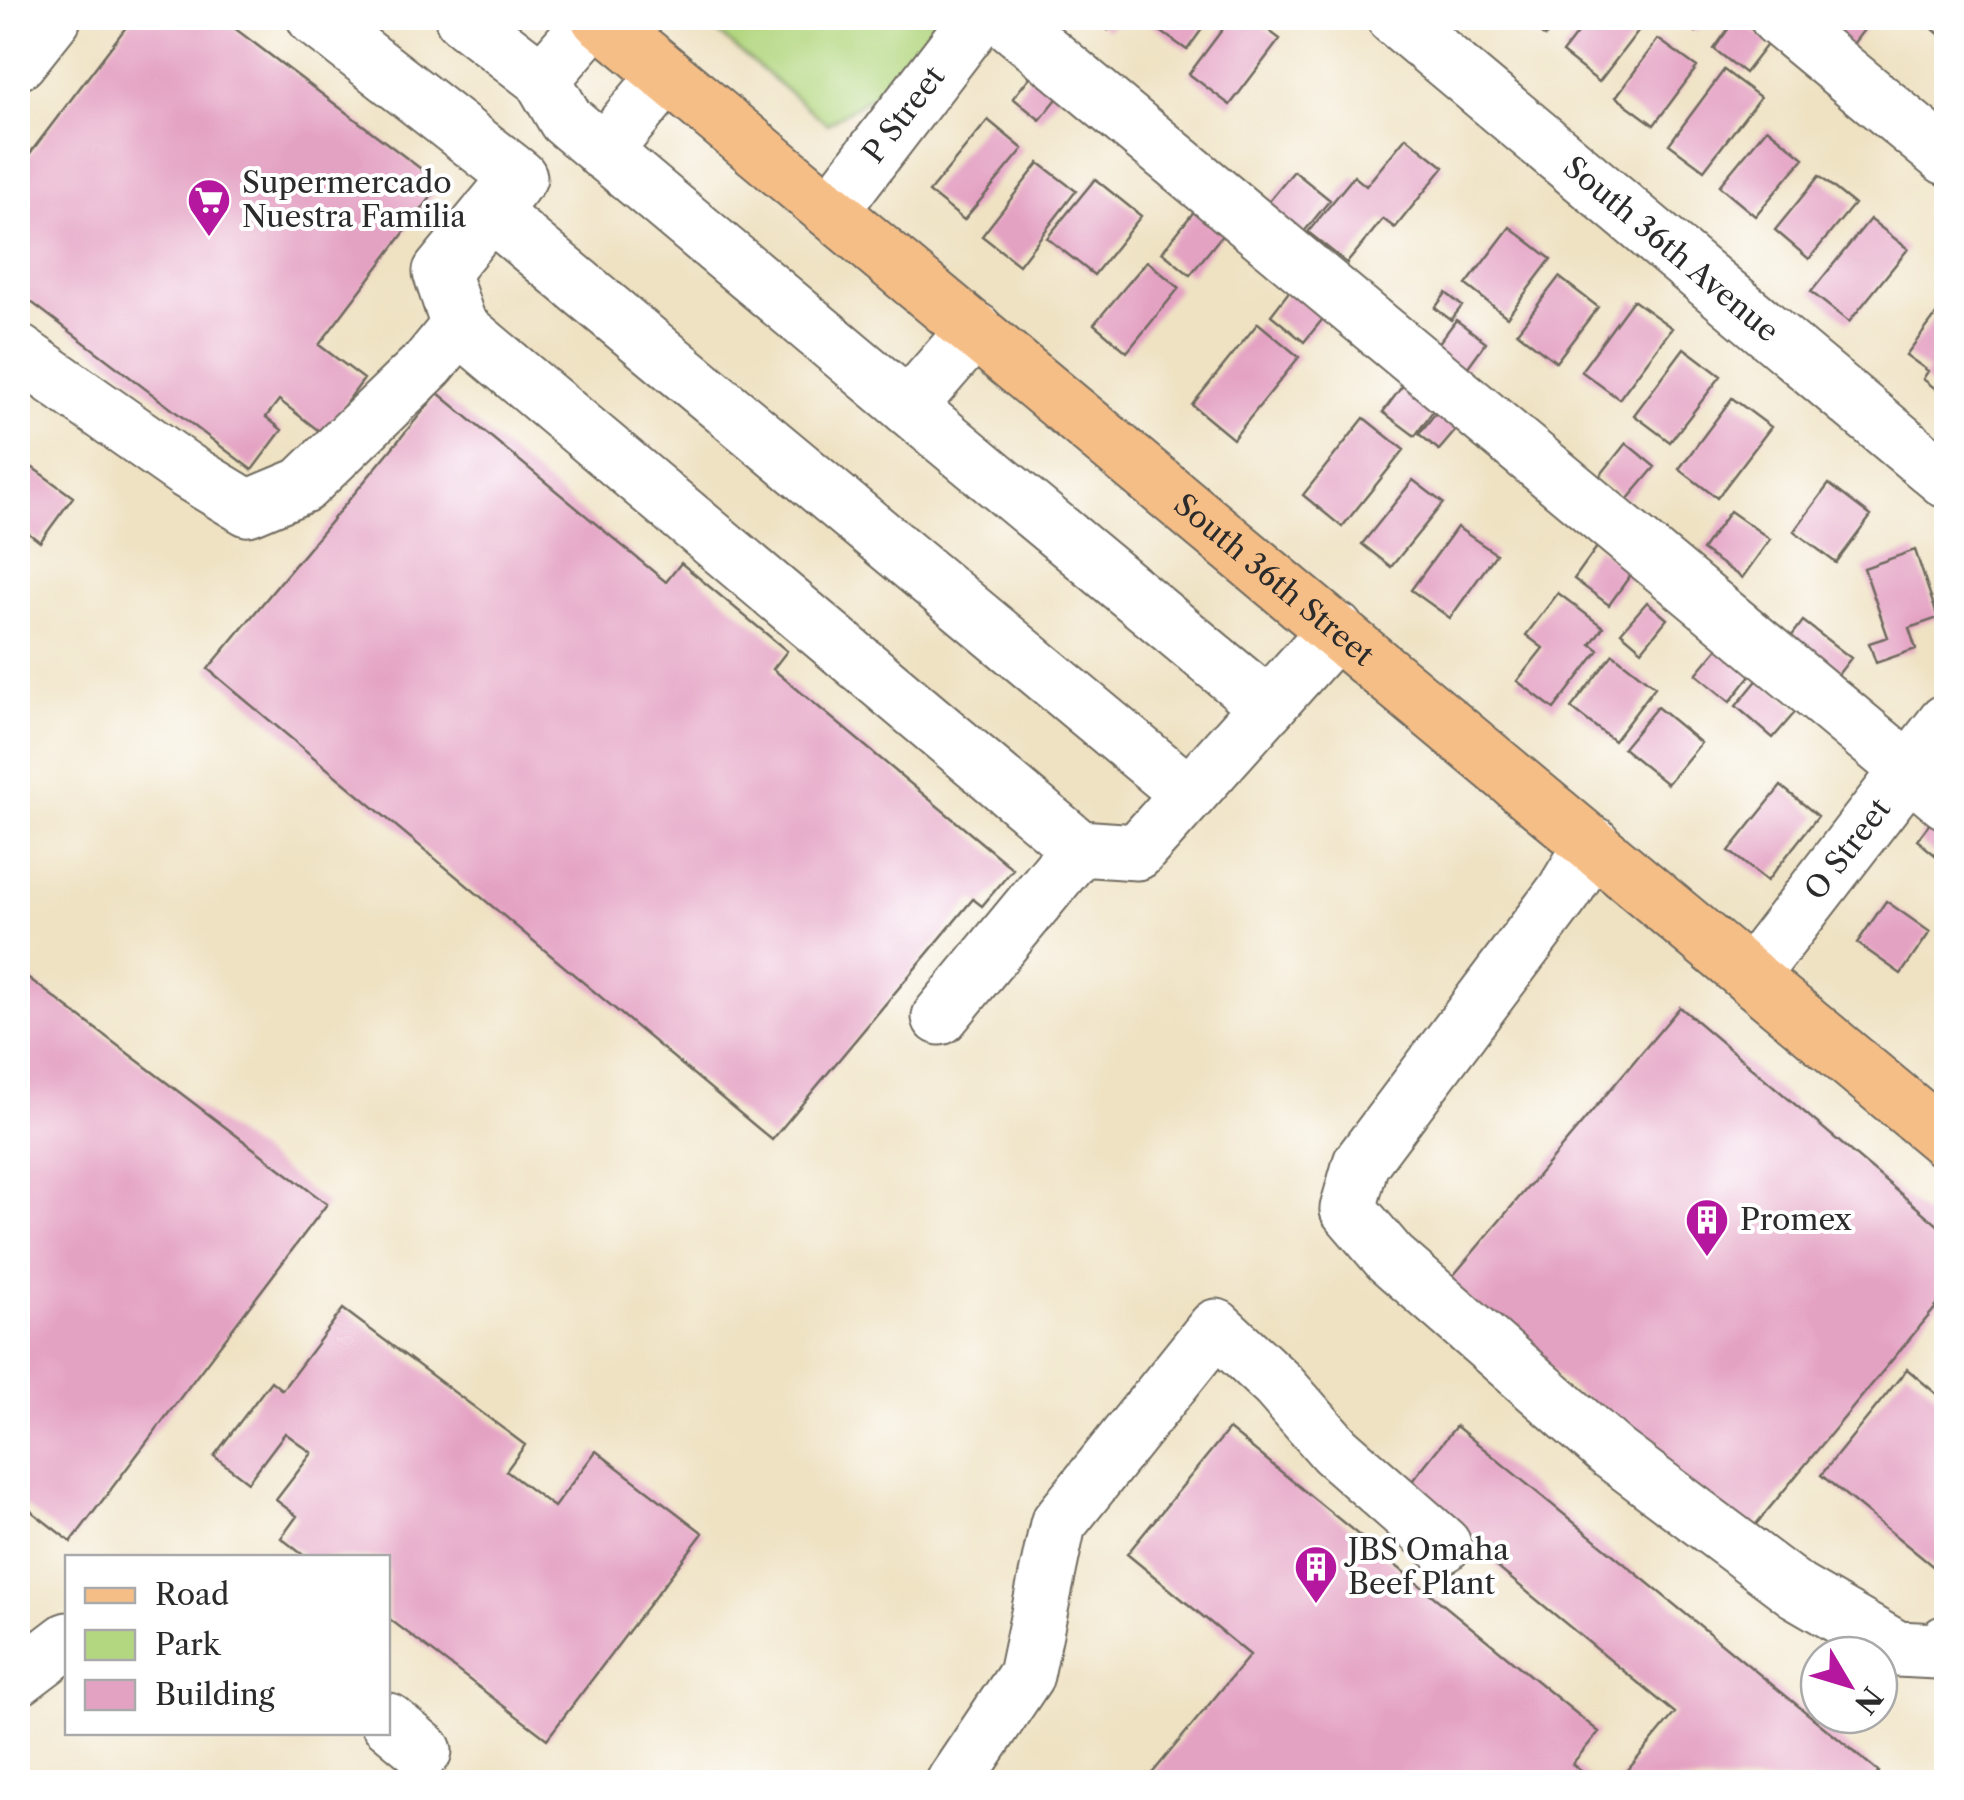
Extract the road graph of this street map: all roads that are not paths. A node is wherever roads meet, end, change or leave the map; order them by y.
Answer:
1 (54, 18) edge
2 (315, 18) edge
3 (464, 18) edge
4 (597, 18) edge
5 (978, 18) edge
6 (1004, 18) edge
7 (1394, 18) edge
8 (1778, 18) edge
9 (18, 62) edge
10 (667, 76) junction
11 (570, 117) junction
12 (1946, 157) edge
13 (505, 195) junction
14 (831, 210) junction
15 (458, 326) junction
16 (975, 330) junction
17 (18, 352) edge
18 (908, 407) junction
19 (1946, 480) edge
20 (1336, 630) junction
21 (1268, 706) junction
22 (1946, 722) edge
23 (1928, 785) edge
24 (1190, 794) junction
25 (1592, 844) junction
26 (1080, 848) junction
27 (1750, 976) junction
28 (940, 1017) dead end
29 (1946, 1140) edge
30 (1444, 1544) dead end
31 (65, 1642) edge
32 (1946, 1643) edge
33 (18, 1678) edge
34 (954, 1782) edge

1 - 9 street
2 - 13 street
3 - 11 street
4 - 10 main road, South 36th Street
4 - 11 street
5 - 14 street, P Street
6 - 23 street
7 - 19 street, South 36th Avenue
8 - 12 street
10 - 11 street
10 - 14 main road, South 36th Street
11 - 13 street
11 - 18 street
13 - 15 street
13 - 24 street
14 - 16 main road, South 36th Street
15 - 17 street
15 - 26 street
16 - 18 street
16 - 20 main road, South 36th Street
18 - 21 street
20 - 21 street
20 - 25 main road, South 36th Street
21 - 24 street
22 - 23 street, O Street
23 - 27 street, O Street
24 - 26 street
25 - 27 main road, South 36th Street
25 - 32 street
26 - 28 street
27 - 29 main road, South 36th Street
30 - 34 street
31 - 33 street

